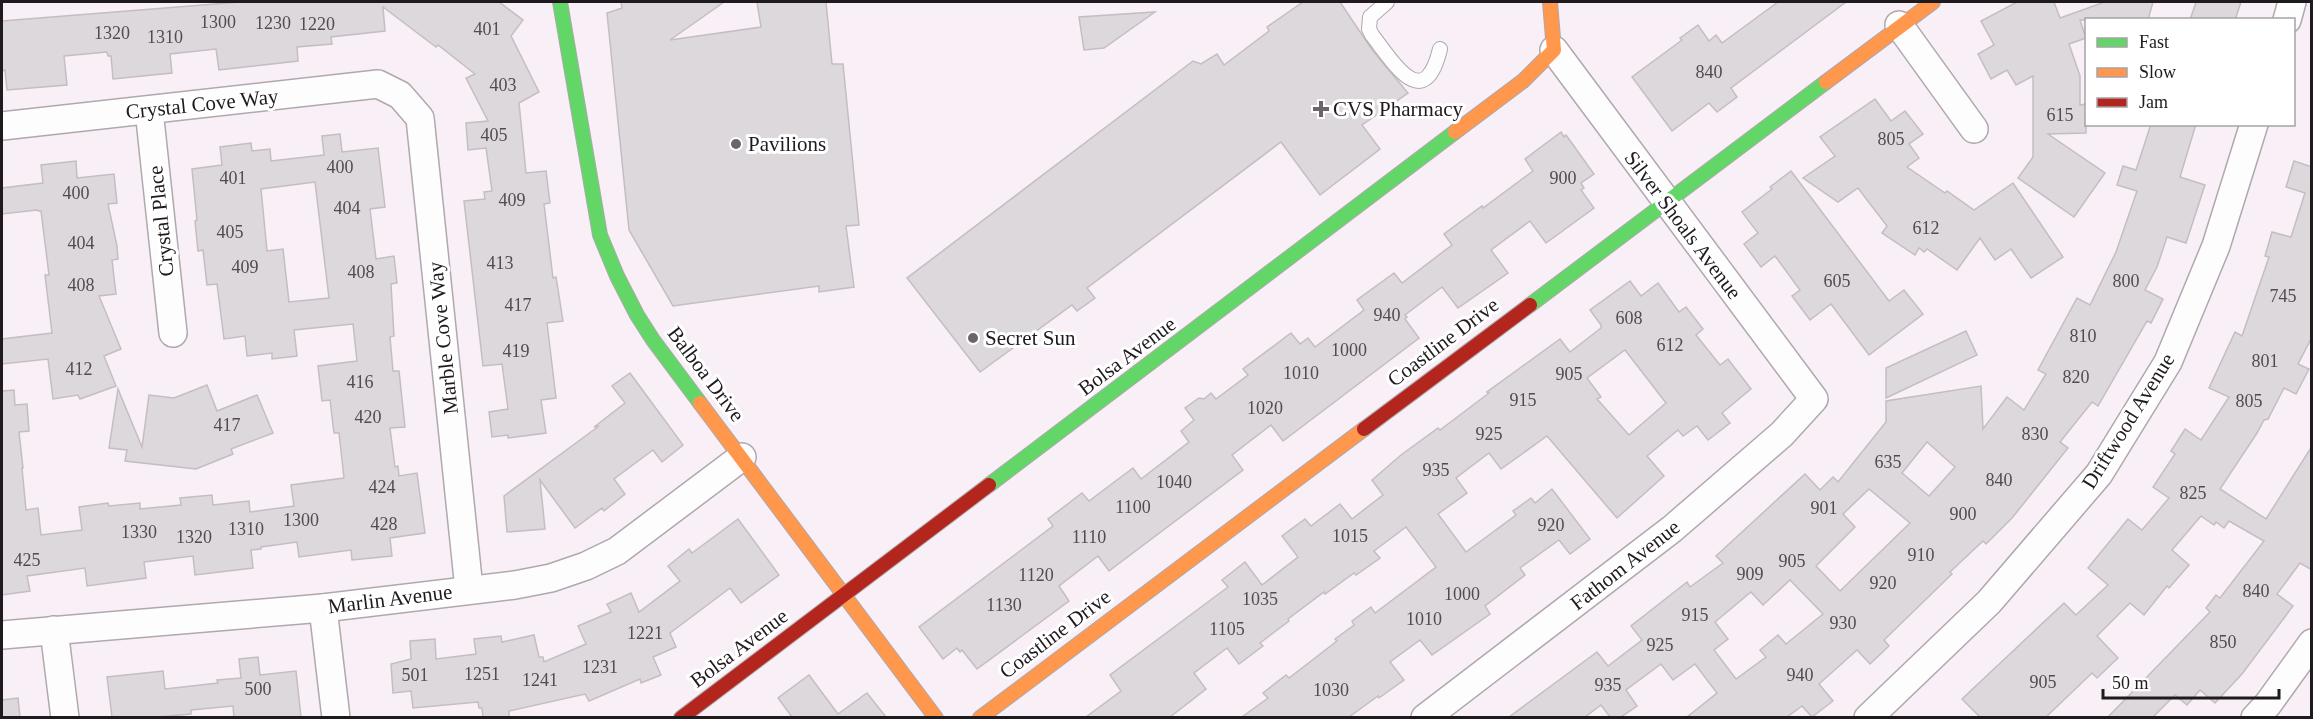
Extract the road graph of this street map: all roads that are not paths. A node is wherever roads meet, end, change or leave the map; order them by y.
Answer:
1 (560, 2) edge
2 (1387, 2) edge
3 (1550, 2) edge
4 (1933, 2) edge
5 (2292, 2) edge
6 (2288, 18) edge
7 (1899, 25) junction
8 (1440, 49) dead end
9 (1554, 50) junction
10 (400, 95) joint
11 (149, 110) junction
12 (2, 126) edge
13 (2253, 126) edge
14 (1974, 129) dead end
15 (1665, 202) junction
16 (173, 333) dead end
17 (1814, 399) joint
18 (742, 457) junction
19 (469, 589) junction
20 (846, 595) junction
21 (323, 608) junction
22 (54, 630) junction
23 (2, 635) edge
24 (2312, 643) edge
25 (65, 717) edge
26 (336, 717) edge
27 (681, 717) edge
28 (936, 717) edge
29 (980, 717) edge
30 (1425, 717) edge
31 (1868, 717) edge
32 (2254, 717) edge

1 - 18 street, Balboa Drive
2 - 8 lane
3 - 9 street
4 - 7 street, Coastline Drive
5 - 6 street
7 - 14 street
7 - 15 street, Coastline Drive
9 - 15 street, Silver Shoals Avenue
9 - 20 street, Bolsa Avenue
10 - 11 street, Crystal Cove Way
10 - 19 street, Marble Cove Way
11 - 12 street, Crystal Cove Way
11 - 16 street, Crystal Place
13 - 31 street, Driftwood Avenue
15 - 17 street, Silver Shoals Avenue
15 - 29 street, Coastline Drive
17 - 30 street, Fathom Avenue
18 - 19 street, Marlin Avenue
18 - 20 street, Balboa Drive
19 - 21 street, Marlin Avenue
20 - 27 street, Bolsa Avenue
20 - 28 street, Balboa Drive
21 - 22 street, Marlin Avenue
21 - 26 street
22 - 23 street, Marlin Avenue
22 - 25 street
24 - 32 street

